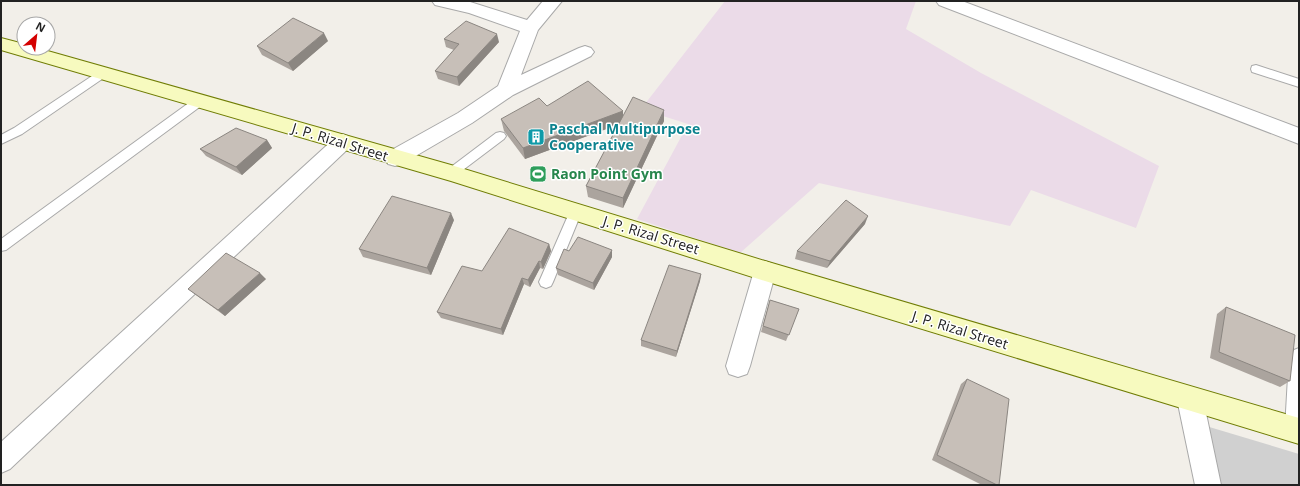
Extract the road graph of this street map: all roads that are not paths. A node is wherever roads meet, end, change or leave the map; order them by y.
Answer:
1 (441, 1) edge
2 (553, 1) edge
3 (945, 1) edge
4 (530, 28) junction
5 (1, 44) edge
6 (585, 52) dead end
7 (1256, 69) dead end
8 (101, 74) junction
9 (1299, 83) edge
10 (506, 90) junction
11 (201, 100) junction
12 (500, 136) edge
13 (1299, 136) edge
14 (1, 140) edge
15 (342, 142) junction
16 (395, 158) junction
17 (450, 173) junction
18 (576, 211) junction
19 (1, 246) edge
20 (765, 271) junction
21 (546, 282) dead end
22 (1299, 355) edge
23 (738, 366) dead end
24 (1190, 399) junction
25 (1296, 430) edge
26 (1, 460) edge
27 (1208, 485) edge

1 - 4 street
2 - 4 street
3 - 13 street
4 - 10 street
5 - 8 main road, J. P. Rizal Street
6 - 10 street
7 - 9 lane
8 - 11 main road, J. P. Rizal Street
8 - 14 lane
10 - 16 street
11 - 15 main road, J. P. Rizal Street
11 - 19 lane
12 - 17 lane
15 - 16 main road, J. P. Rizal Street
15 - 26 street
16 - 17 main road, J. P. Rizal Street
17 - 18 main road, J. P. Rizal Street
18 - 20 main road, J. P. Rizal Street
18 - 21 lane
20 - 23 street
20 - 24 main road, J. P. Rizal Street
22 - 25 lane
24 - 25 main road, J. P. Rizal Street
24 - 27 street

